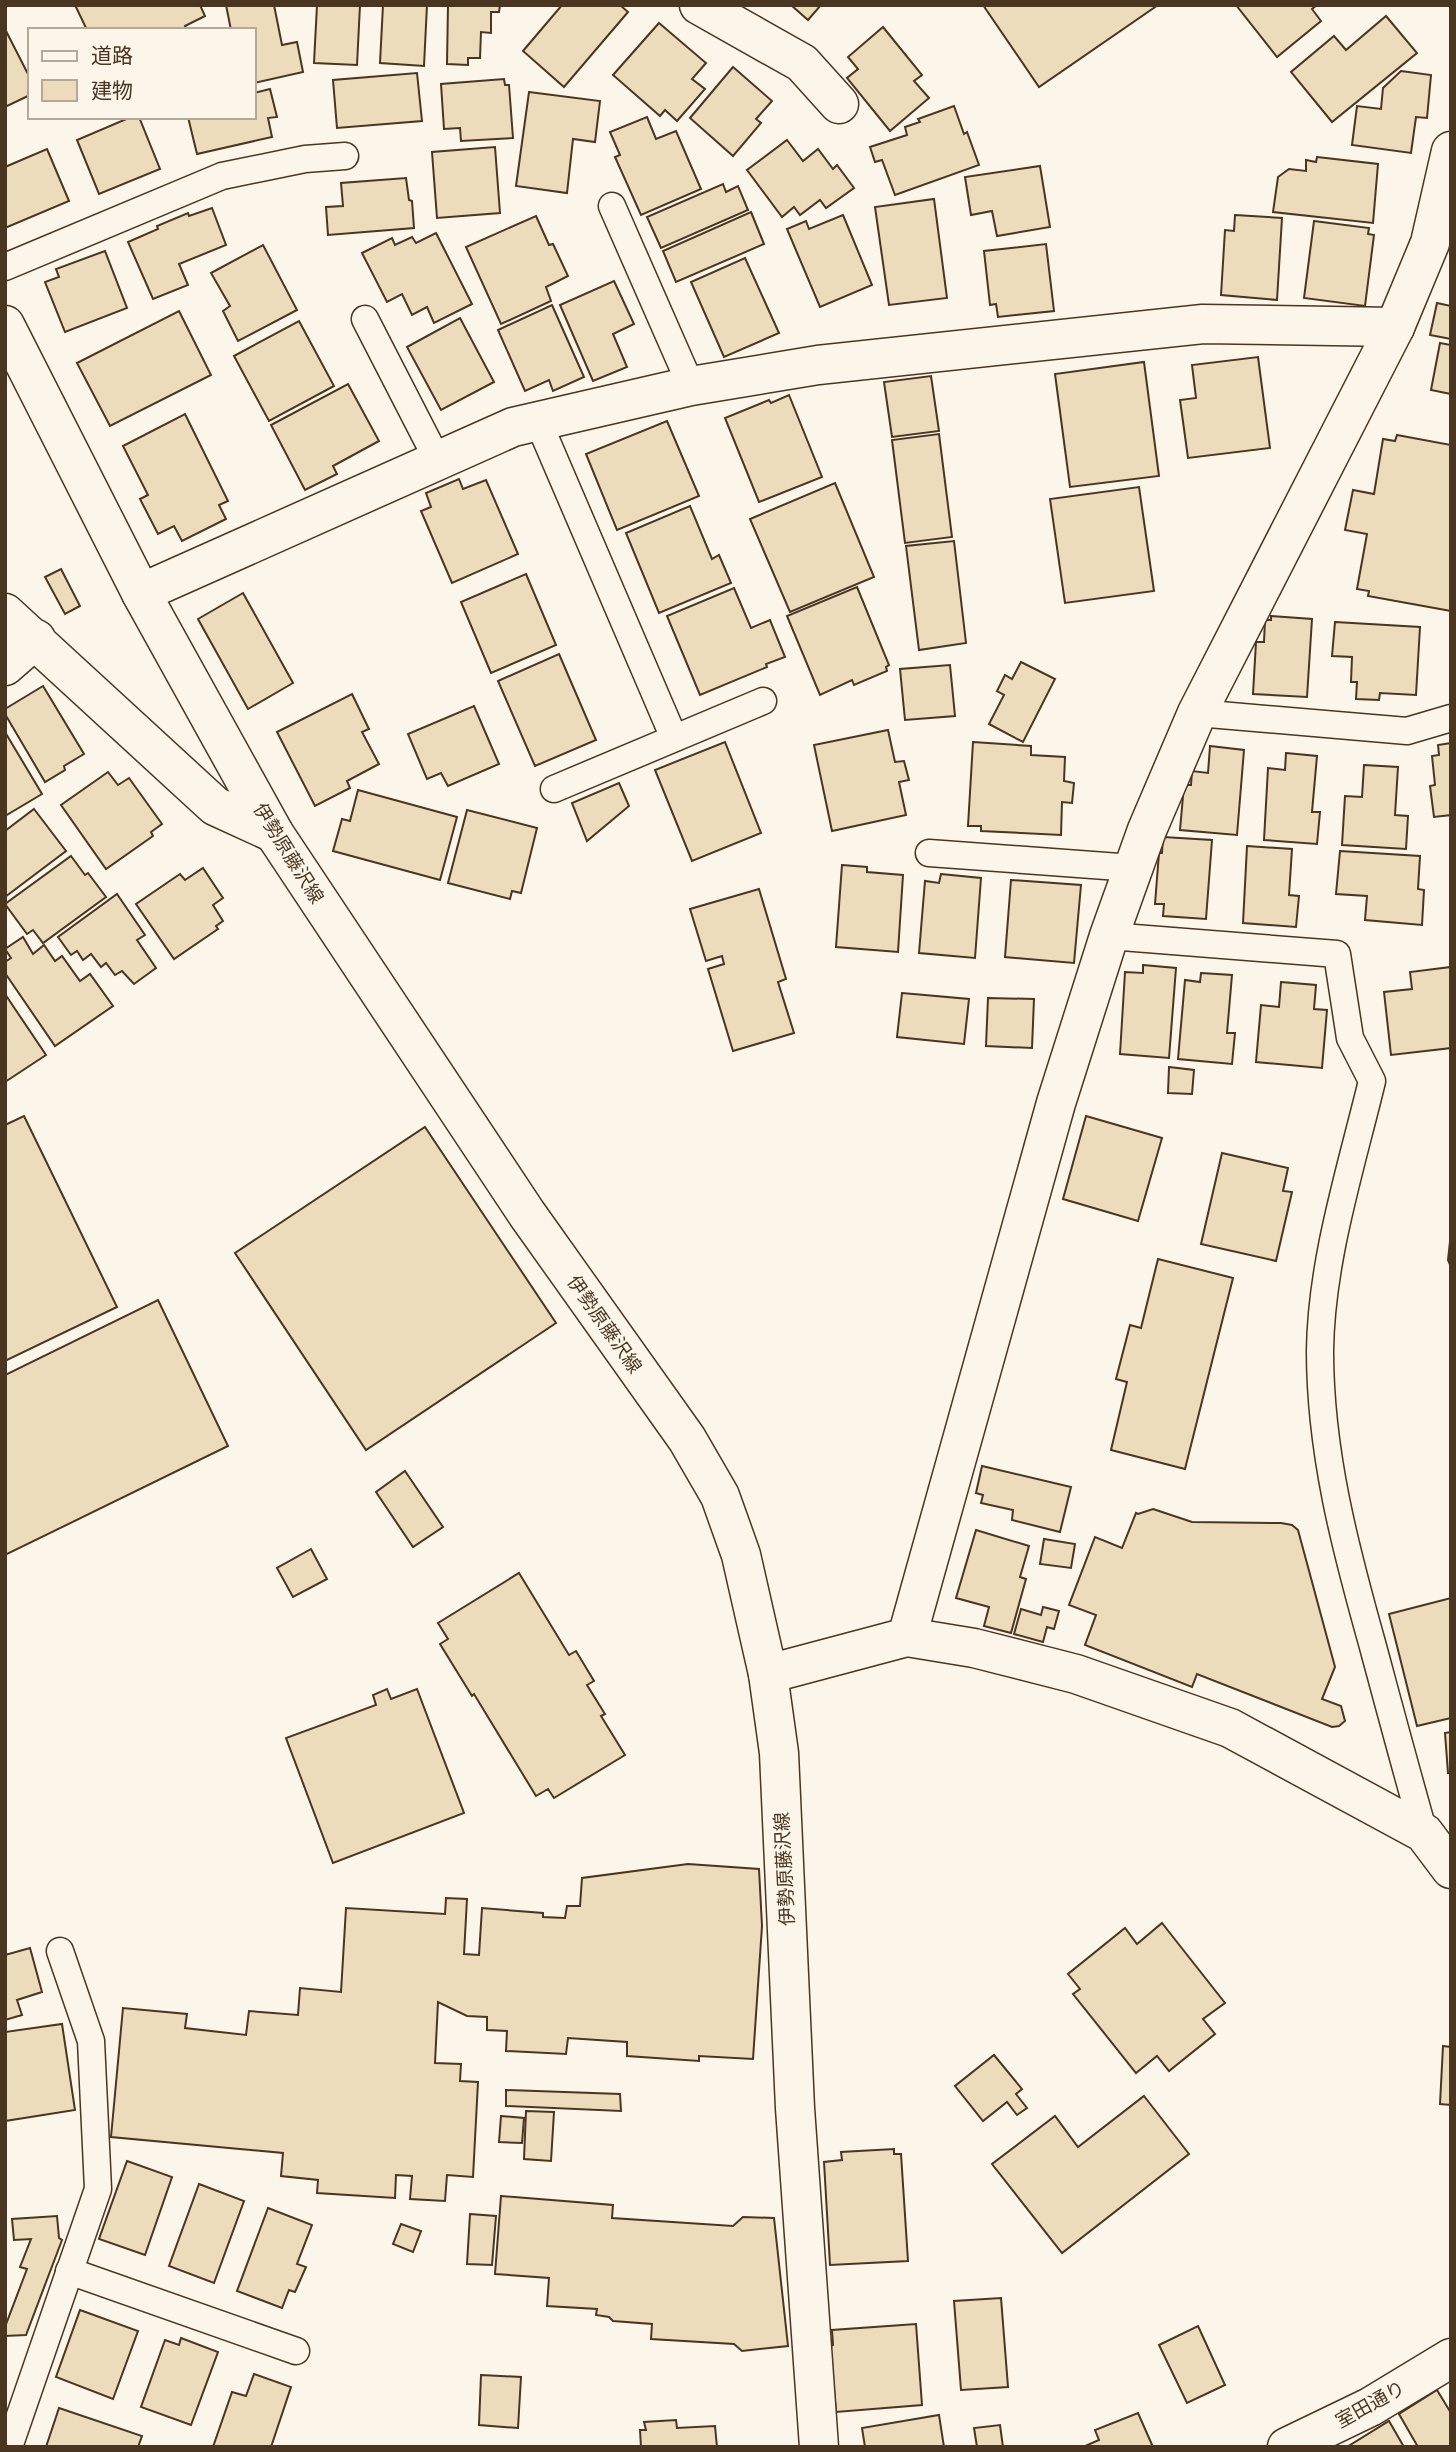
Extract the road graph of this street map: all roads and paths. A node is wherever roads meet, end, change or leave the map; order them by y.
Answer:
1 (699, 5) edge
2 (839, 104) dead end
3 (1451, 151) edge
4 (345, 156) dead end
5 (612, 206) dead end
6 (5, 268) edge
7 (365, 319) dead end
8 (5, 325) edge
9 (1395, 327) junction
10 (691, 386) junction
11 (538, 421) junction
12 (438, 461) junction
13 (141, 593) junction
14 (5, 613) edge
15 (36, 639) junction
16 (5, 666) edge
17 (763, 701) dead end
18 (1197, 713) junction
19 (1451, 718) edge
20 (674, 738) junction
21 (554, 789) dead end
22 (274, 833) junction
23 (929, 853) dead end
24 (1133, 868) junction
25 (1110, 936) junction
26 (907, 1637) junction
27 (768, 1674) junction
28 (1424, 1833) junction
29 (1451, 1869) edge
30 (60, 1951) dead end
31 (69, 2271) junction
32 (296, 2351) dead end
33 (1451, 2358) edge
34 (9, 2447) edge
35 (819, 2447) edge
36 (1287, 2447) edge

1 - 2 street
3 - 9 street
4 - 6 lane
5 - 10 lane
7 - 12 lane
8 - 13 street, 伊勢原藤沢線
9 - 10 street
9 - 18 street
10 - 11 street
11 - 12 street
11 - 20 lane
12 - 13 street
13 - 22 street, 伊勢原藤沢線
14 - 15 street
15 - 16 street
15 - 22 street
17 - 20 lane
18 - 19 lane
18 - 24 street
20 - 21 lane
22 - 27 street, 伊勢原藤沢線
23 - 24 lane
24 - 25 street
25 - 26 street
25 - 28 lane
26 - 27 street
26 - 28 street
27 - 35 street, 伊勢原藤沢線
28 - 29 street
30 - 31 lane
31 - 32 lane
31 - 34 lane
33 - 36 street, 室田通り

